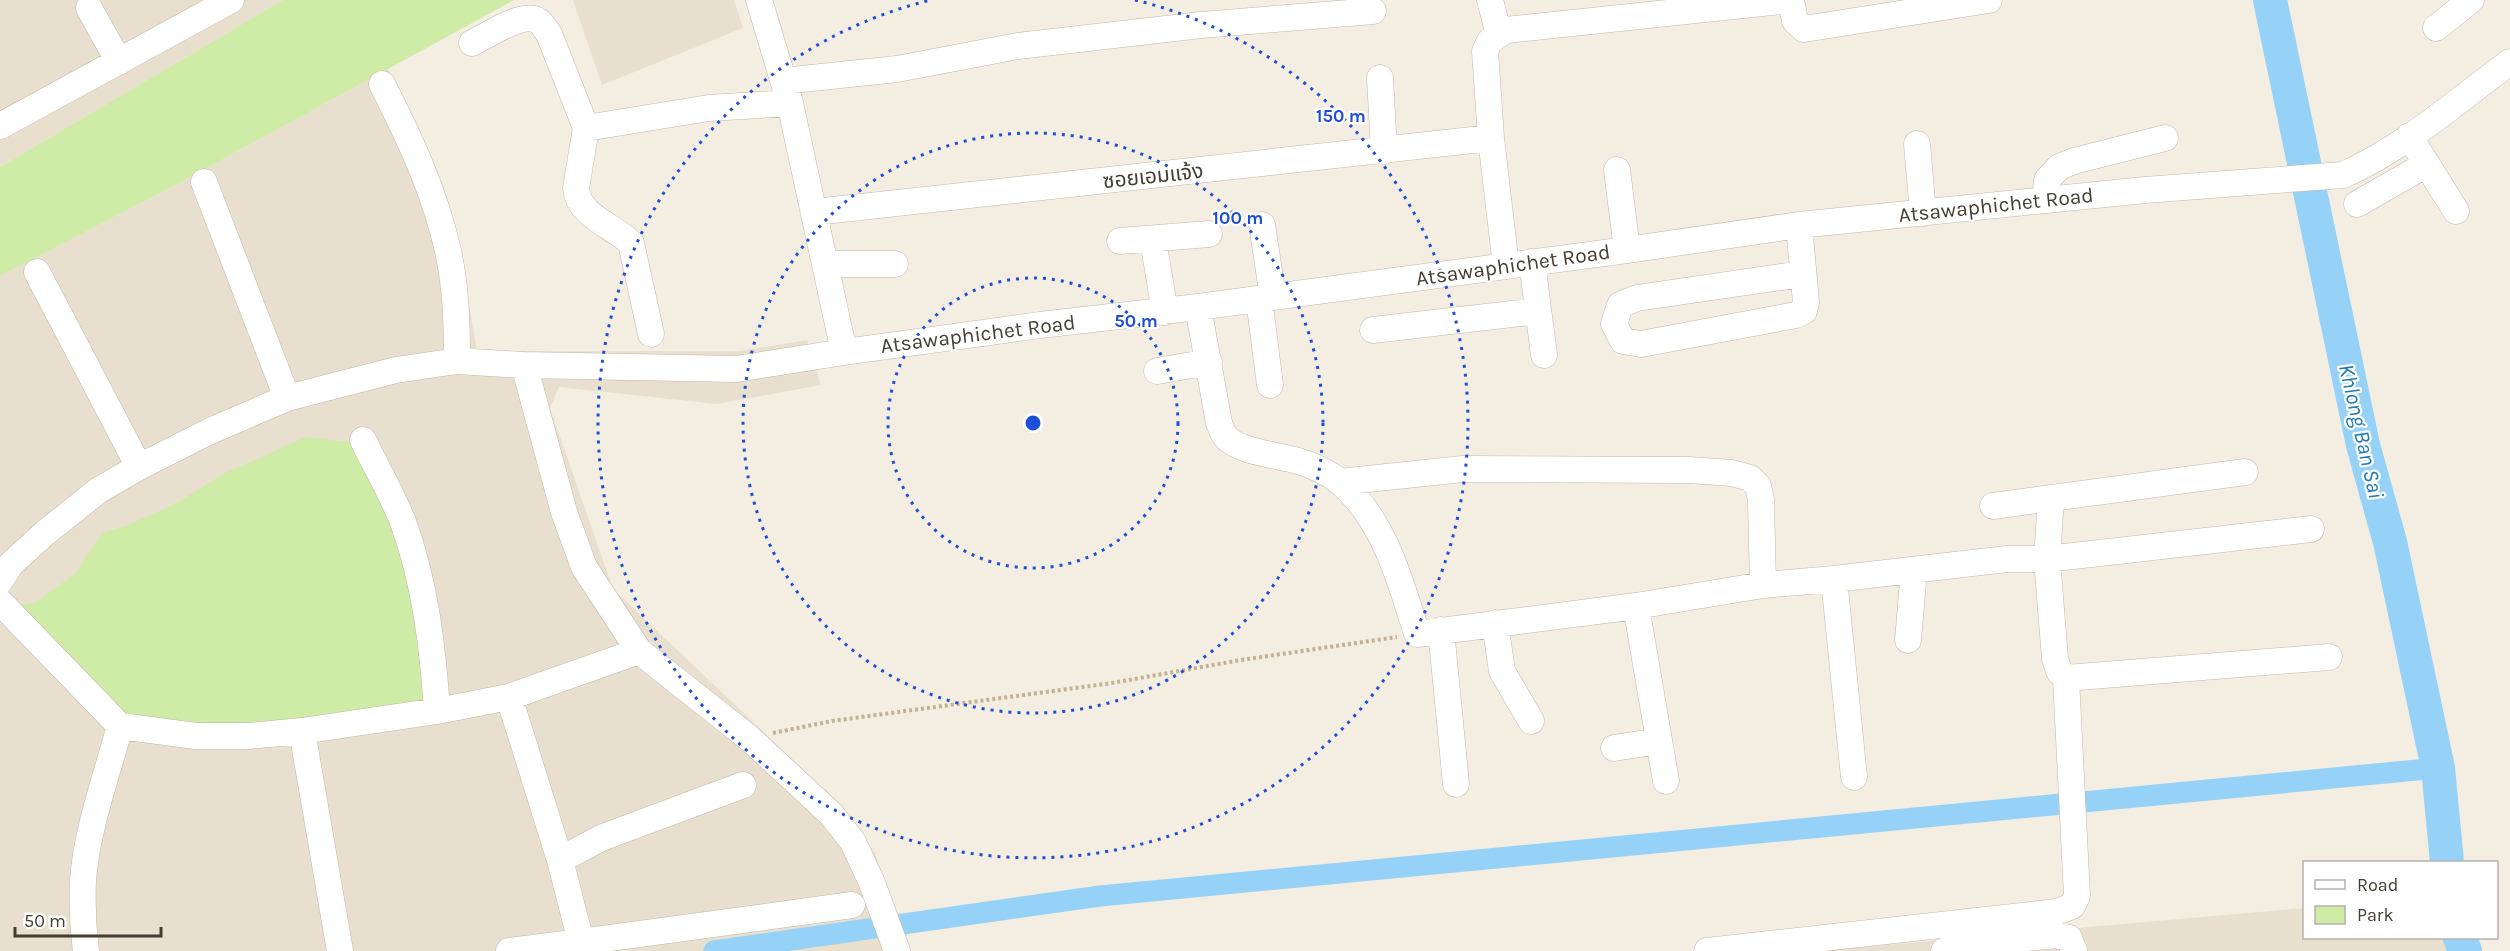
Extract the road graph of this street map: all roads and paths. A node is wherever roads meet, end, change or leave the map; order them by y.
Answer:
1 (231, 0) edge
2 (759, 0) edge
3 (1490, 0) edge
4 (1791, 0) edge
5 (1989, 0) edge
6 (2471, 0) edge
7 (89, 8) dead end
8 (1373, 11) dead end
9 (2436, 28) dead end
10 (1499, 35) junction
11 (472, 43) dead end
12 (119, 62) junction
13 (2510, 62) edge
14 (1380, 78) dead end
15 (382, 84) dead end
16 (787, 92) junction
17 (0, 126) edge
18 (586, 128) junction
19 (2409, 136) junction
20 (1491, 138) junction
21 (2165, 138) dead end
22 (1917, 144) dead end
23 (1384, 151) junction
24 (2427, 164) junction
25 (1617, 170) dead end
26 (204, 182) dead end
27 (2045, 200) junction
28 (2357, 204) dead end
29 (2456, 211) dead end
30 (815, 212) junction
31 (1923, 213) junction
32 (1262, 225) dead end
33 (1799, 225) junction
34 (1209, 234) dead end
35 (1153, 240) junction
36 (1120, 241) dead end
37 (1627, 250) junction
38 (1532, 262) junction
39 (826, 264) junction
40 (895, 264) dead end
41 (1506, 266) junction
42 (38, 272) dead end
43 (1803, 274) junction
44 (1266, 298) junction
45 (1198, 308) junction
46 (1538, 310) junction
47 (1165, 312) junction
48 (1373, 330) dead end
49 (651, 334) dead end
50 (844, 352) junction
51 (1544, 356) dead end
52 (457, 361) junction
53 (1209, 362) junction
54 (524, 365) junction
55 (1157, 372) dead end
56 (1270, 385) dead end
57 (287, 398) junction
58 (363, 440) dead end
59 (139, 466) junction
60 (2245, 472) dead end
61 (1339, 482) junction
62 (2051, 498) junction
63 (1993, 506) dead end
64 (2311, 529) dead end
65 (2048, 559) junction
66 (4, 564) edge
67 (1914, 570) junction
68 (1834, 579) junction
69 (1764, 585) junction
70 (0, 602) edge
71 (1636, 606) junction
72 (1495, 623) junction
73 (1429, 632) junction
74 (1908, 640) dead end
75 (639, 651) junction
76 (2329, 657) dead end
77 (2066, 678) junction
78 (509, 697) junction
79 (437, 711) junction
80 (1531, 721) dead end
81 (120, 726) junction
82 (302, 731) junction
83 (749, 738) junction
84 (1659, 741) junction
85 (1614, 748) dead end
86 (1854, 777) dead end
87 (1666, 781) dead end
88 (1456, 784) dead end
89 (743, 785) dead end
90 (560, 860) junction
91 (852, 905) dead end
92 (581, 942) junction
93 (896, 947) edge
94 (86, 951) edge
95 (340, 951) edge
96 (509, 951) edge
97 (1707, 951) edge
98 (1944, 951) edge
99 (2074, 951) edge

1 - 12 street
2 - 16 street
3 - 10 street
4 - 5 street
4 - 10 street
6 - 9 street
7 - 12 street
8 - 16 street
10 - 20 street
11 - 18 street
12 - 17 street
13 - 19 street, Atsawaphichet Road
14 - 23 street
15 - 52 street
16 - 18 street
16 - 30 street
18 - 49 street
19 - 24 street
19 - 27 street, Atsawaphichet Road
20 - 23 street, ซอยเอมแจ้ง
20 - 41 street
21 - 27 street
22 - 31 street
23 - 30 street, ซอยเอมแจ้ง
24 - 28 street
24 - 29 street
25 - 37 street
26 - 57 street
27 - 31 street, Atsawaphichet Road
30 - 39 street
31 - 33 street, Atsawaphichet Road
32 - 44 street
33 - 37 street, Atsawaphichet Road
33 - 43 street
34 - 35 street
35 - 36 street
35 - 47 street
37 - 38 street, Atsawaphichet Road
38 - 41 street, Atsawaphichet Road
38 - 46 street
39 - 40 street
39 - 50 street
41 - 44 street, Atsawaphichet Road
42 - 59 street
43 - 43 street
44 - 45 street, Atsawaphichet Road
44 - 56 street
45 - 47 street, Atsawaphichet Road
45 - 53 street
46 - 48 street
46 - 51 street
47 - 50 street, Atsawaphichet Road
50 - 54 street, Atsawaphichet Road
52 - 54 street, Atsawaphichet Road
52 - 57 street, Atsawaphichet Road
53 - 55 street
53 - 61 street
54 - 75 street
57 - 59 street, Atsawaphichet Road
58 - 79 street
59 - 66 street, Atsawaphichet Road
60 - 62 street
61 - 69 street
61 - 73 street
62 - 63 street
62 - 65 street
64 - 65 street
65 - 67 street
65 - 77 street
67 - 68 street
67 - 74 street
68 - 69 street
68 - 86 street
69 - 71 street
70 - 81 street
71 - 72 street
71 - 84 street
72 - 73 street
72 - 80 street
73 - 83 path
73 - 88 street
75 - 78 street
75 - 83 street
76 - 77 street
77 - 97 street
78 - 79 street
78 - 90 street
79 - 82 street
81 - 82 street
81 - 94 street
82 - 95 street
83 - 93 street
84 - 85 street
84 - 87 street
89 - 90 street
90 - 92 street
91 - 92 street
92 - 96 street
98 - 99 street

